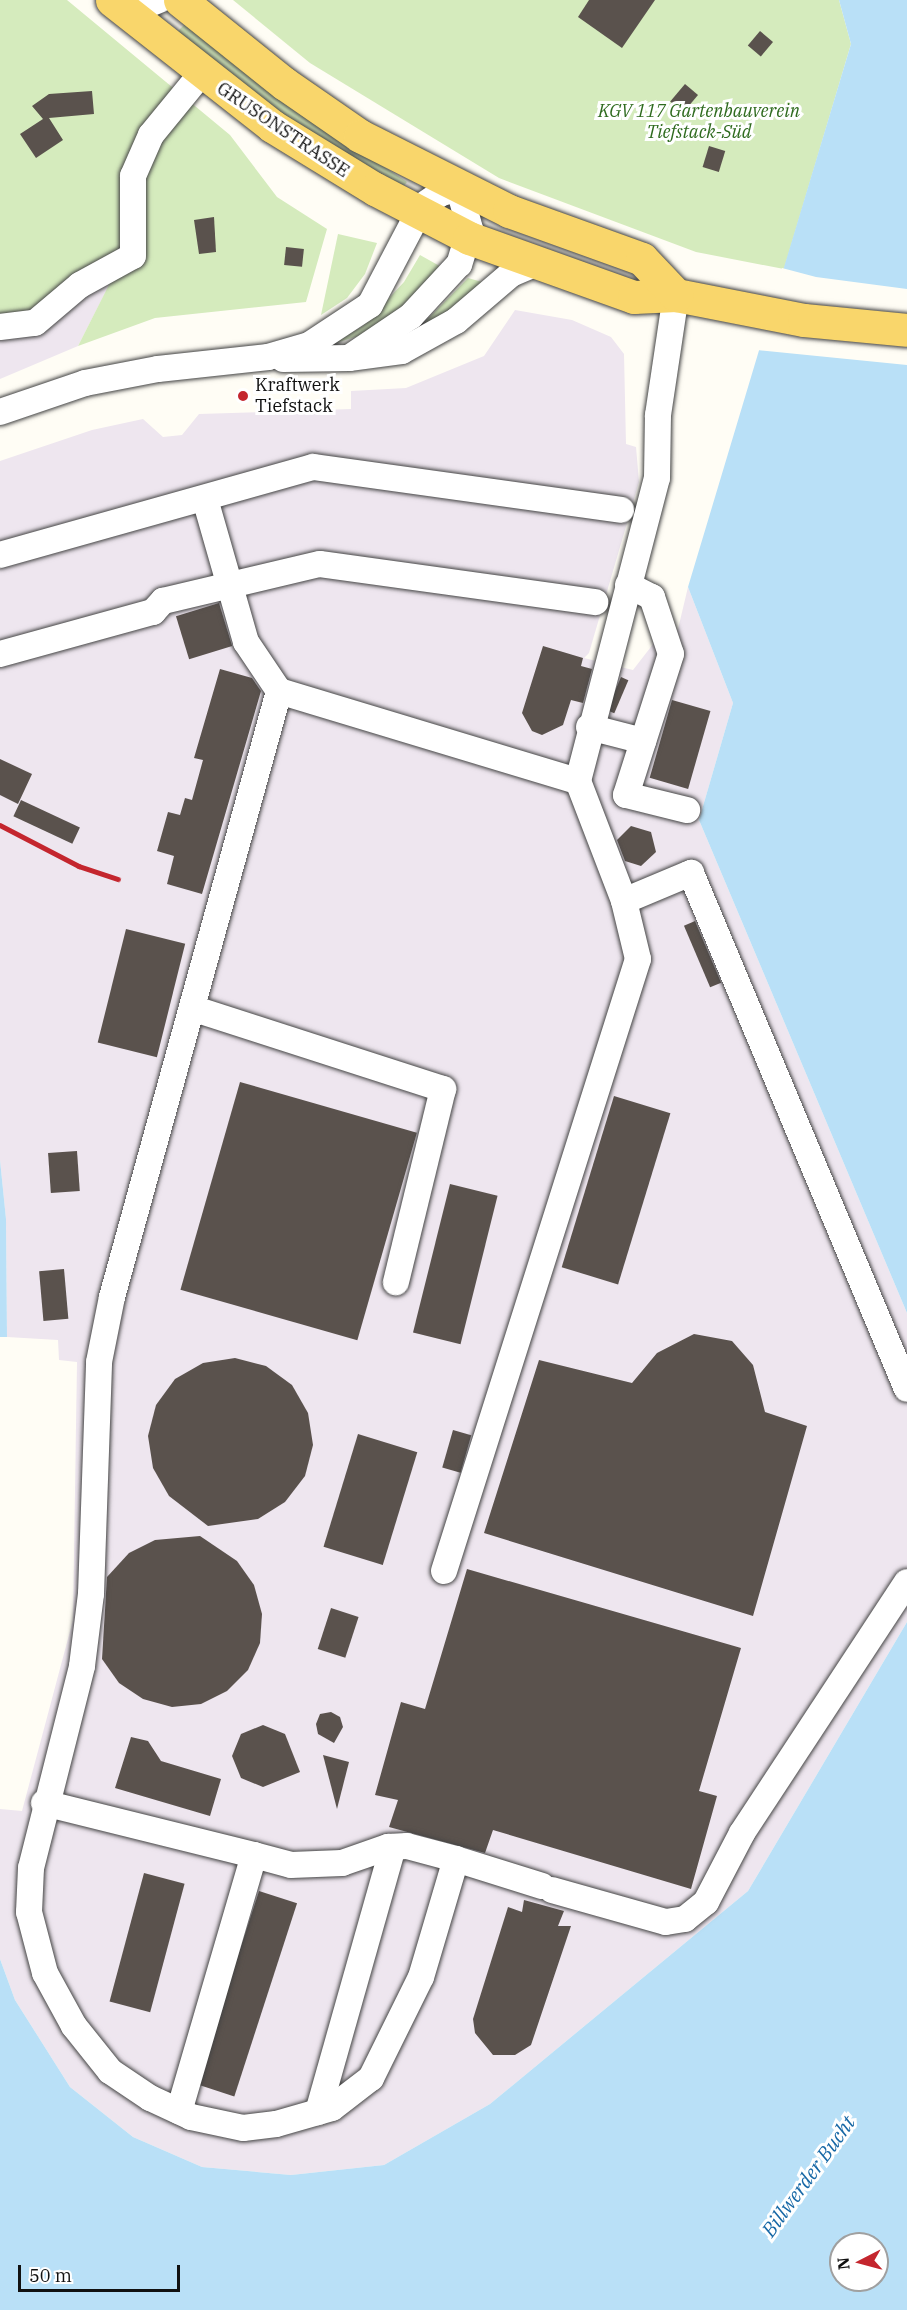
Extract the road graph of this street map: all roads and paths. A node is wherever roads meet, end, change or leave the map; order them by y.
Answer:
1 (160, 0) edge
2 (180, 0) edge
3 (123, 4) edge
4 (201, 74) junction
5 (459, 189) junction
6 (418, 212) junction
7 (469, 237) junction
8 (537, 263) junction
9 (676, 295) junction
10 (0, 327) edge
11 (907, 330) edge
12 (268, 357) junction
13 (349, 358) junction
14 (0, 412) edge
15 (205, 499) junction
16 (621, 510) dead end
17 (0, 555) edge
18 (628, 585) junction
19 (230, 588) junction
20 (596, 602) dead end
21 (0, 654) edge
22 (279, 691) junction
23 (589, 726) junction
24 (643, 741) junction
25 (578, 781) junction
26 (687, 810) dead end
27 (624, 901) junction
28 (192, 1008) junction
29 (396, 1282) dead end
30 (907, 1389) edge
31 (444, 1572) dead end
32 (907, 1582) edge
33 (44, 1803) junction
34 (393, 1846) junction
35 (254, 1855) junction
36 (456, 1860) junction
37 (179, 2111) junction
38 (318, 2112) junction

1 - 3 street
2 - 5 main road
3 - 4 main road, GRUSONSTRASSE
4 - 6 main road, GRUSONSTRASSE
4 - 10 street
5 - 6 street
5 - 7 street
5 - 9 main road
6 - 7 main road, GRUSONSTRASSE
6 - 12 street
7 - 8 main road, GRUSONSTRASSE
7 - 13 street
8 - 9 main road, GRUSONSTRASSE
8 - 13 street
9 - 11 main road
9 - 18 street
12 - 13 street
12 - 14 street
15 - 16 street
15 - 17 street
15 - 19 street
18 - 23 street
18 - 24 street
19 - 20 street
19 - 21 street
19 - 22 street
22 - 25 street
22 - 28 street
23 - 24 street
23 - 25 street
24 - 26 street
25 - 27 street
27 - 30 street
27 - 31 street
28 - 29 street
28 - 33 street
32 - 36 street
33 - 35 street
33 - 37 street
34 - 35 street
34 - 36 street
34 - 38 street
35 - 37 street
36 - 38 street
37 - 38 street

